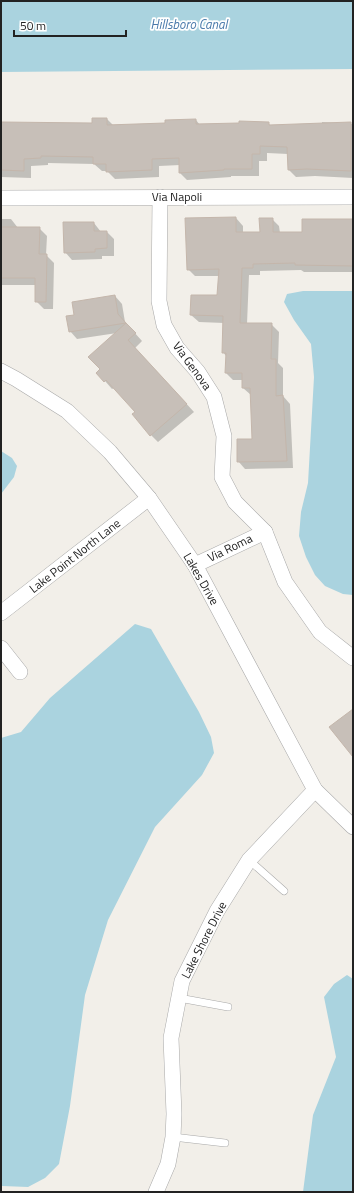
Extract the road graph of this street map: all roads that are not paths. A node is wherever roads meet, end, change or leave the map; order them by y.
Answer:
1 (160, 197) junction
2 (353, 197) edge
3 (1, 198) edge
4 (1, 371) edge
5 (149, 498) junction
6 (265, 532) junction
7 (196, 565) junction
8 (1, 613) edge
9 (1, 648) edge
10 (353, 658) edge
11 (20, 672) dead end
12 (315, 790) junction
13 (353, 827) edge
14 (249, 860) junction
15 (284, 890) dead end
16 (179, 998) junction
17 (228, 1007) dead end
18 (173, 1137) junction
19 (225, 1143) dead end
20 (156, 1192) edge

1 - 2 street, Via Napoli
1 - 3 street, Via Napoli
1 - 6 street, Via Genova
4 - 5 street, Lakes Drive
5 - 7 street, Lakes Drive
5 - 8 street, Lake Point North Lane
6 - 7 street, Via Roma
6 - 10 street, Via Genova
7 - 12 street, Lakes Drive
9 - 11 street
12 - 13 street, Lakes Drive
12 - 14 street, Lake Shore Drive
14 - 15 lane
14 - 16 street, Lake Shore Drive
16 - 17 lane
16 - 18 street, Lake Shore Drive
18 - 19 lane
18 - 20 street, Lake Shore Drive

